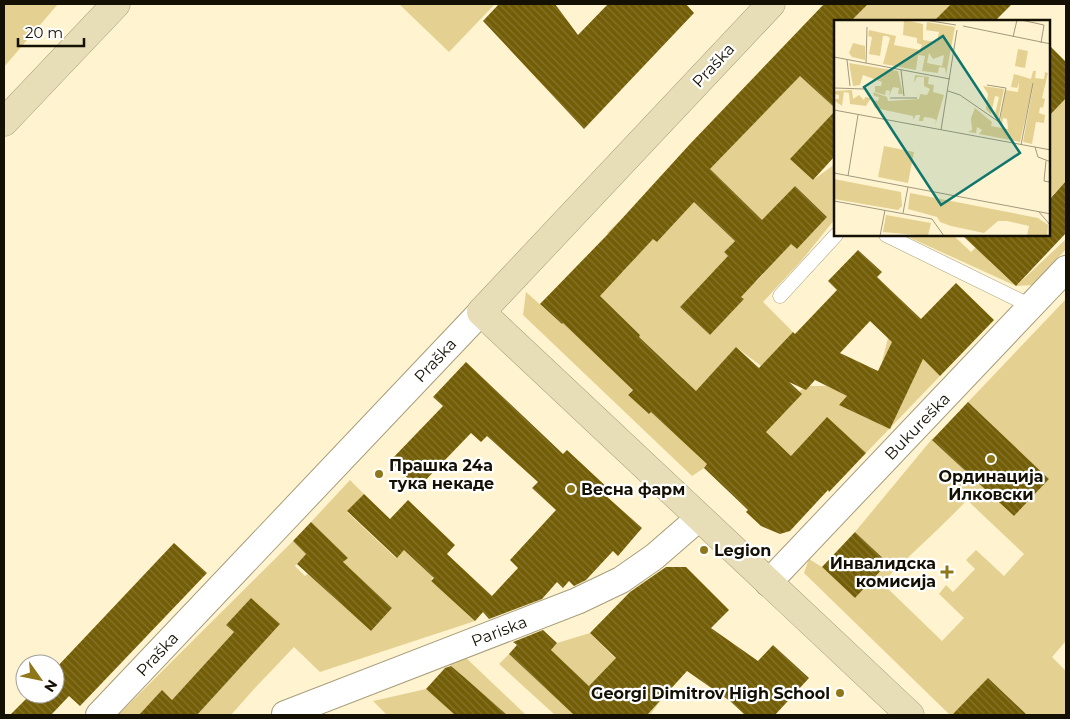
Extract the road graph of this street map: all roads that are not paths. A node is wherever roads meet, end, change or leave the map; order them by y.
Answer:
1 (116, 4) edge
2 (771, 4) edge
3 (4, 122) edge
4 (835, 236) edge
5 (888, 236) edge
6 (1066, 269) edge
7 (780, 296) dead end
8 (1031, 306) junction
9 (480, 312) junction
10 (699, 518) junction
11 (768, 583) junction
12 (99, 715) edge
13 (286, 715) edge
14 (910, 715) edge

1 - 3 street
2 - 9 street, Praška
4 - 7 lane
5 - 8 lane
6 - 8 street, Bukureška
8 - 11 street, Bukureška
9 - 10 street
9 - 12 street, Praška
10 - 11 street
10 - 13 street, Pariska
11 - 14 street

